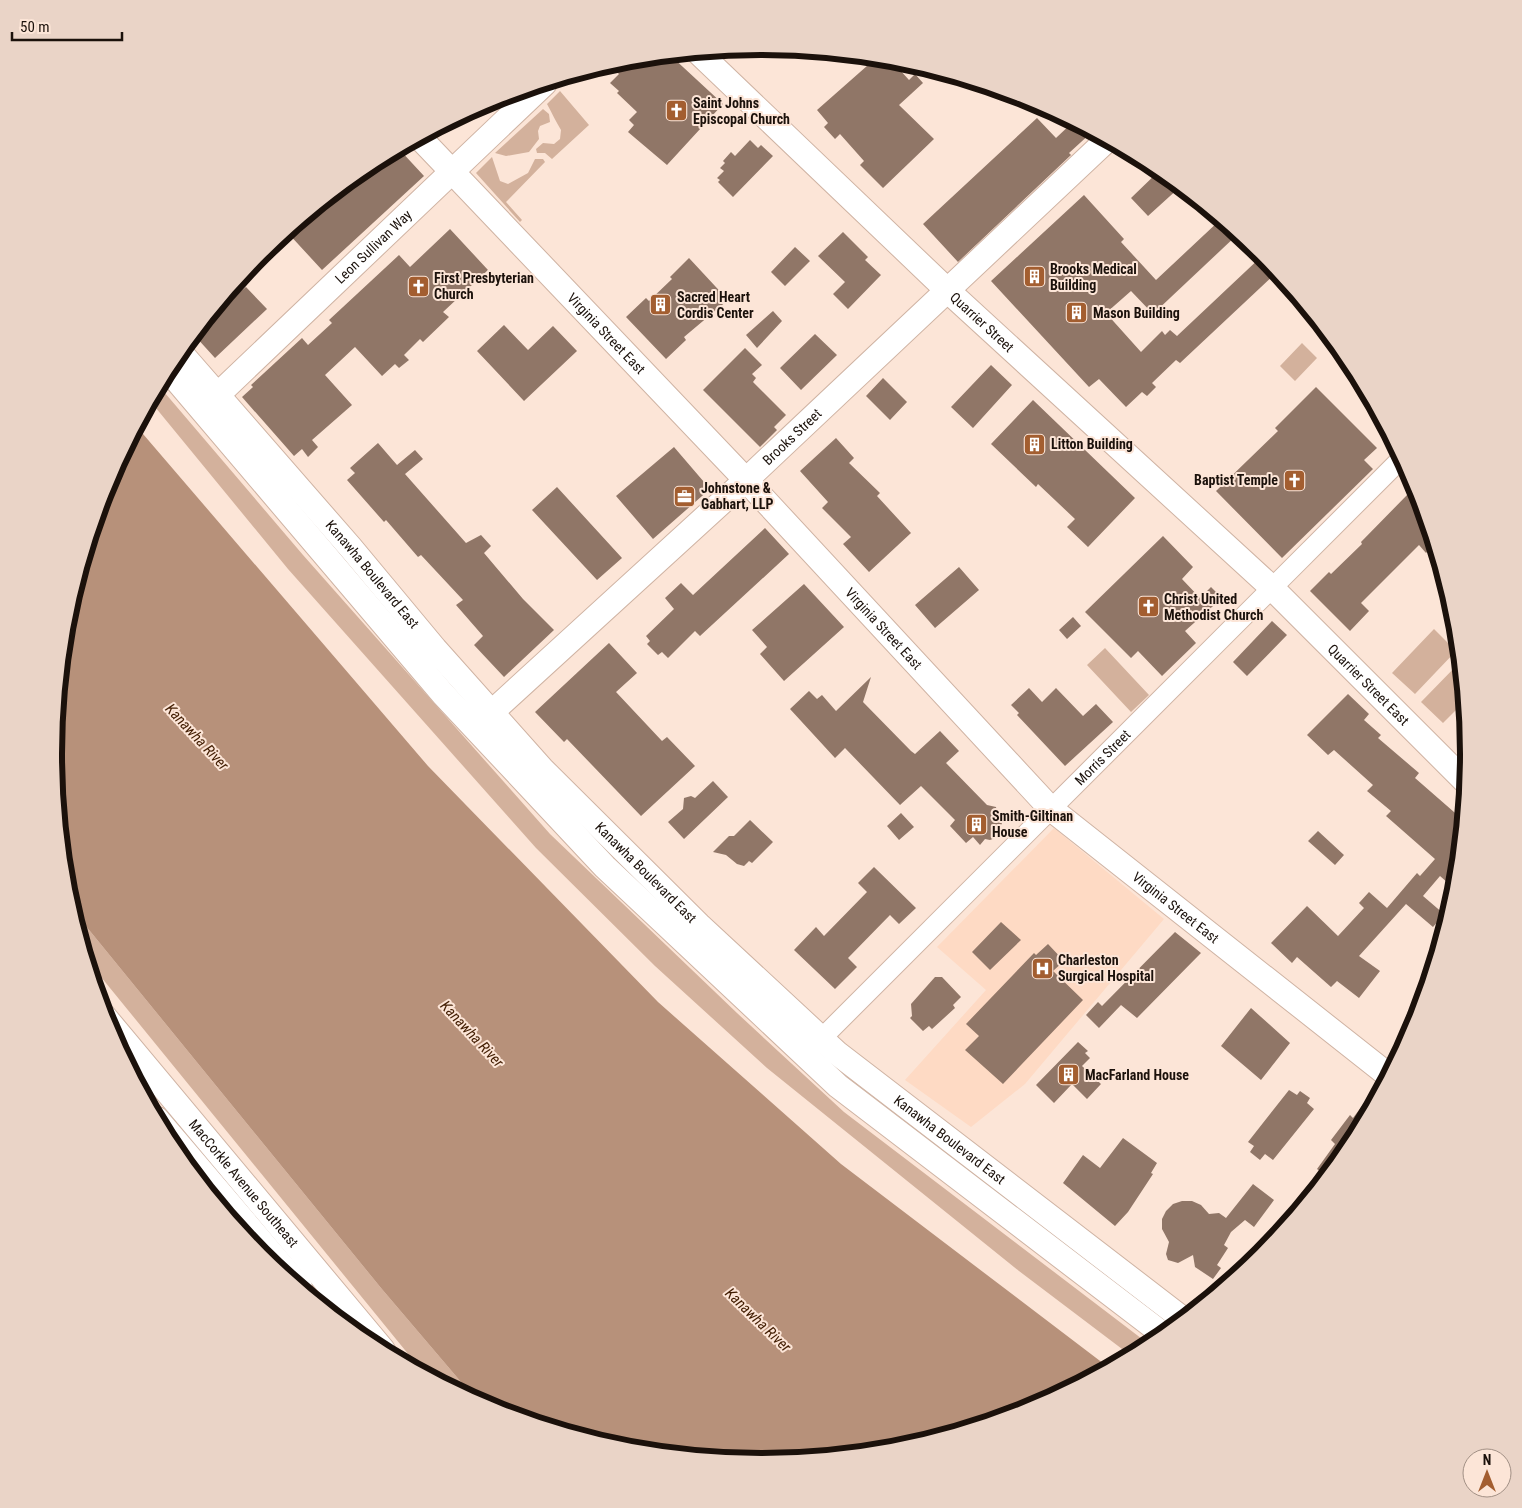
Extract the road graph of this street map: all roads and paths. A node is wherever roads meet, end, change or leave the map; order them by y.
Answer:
1 (704, 57) edge
2 (537, 92) edge
3 (424, 142) edge
4 (1102, 145) edge
5 (452, 172) junction
6 (947, 290) junction
7 (184, 360) edge
8 (174, 375) edge
9 (210, 403) junction
10 (1396, 464) edge
11 (746, 480) junction
12 (1271, 587) junction
13 (491, 712) junction
14 (474, 728) junction
15 (1460, 776) edge
16 (1052, 809) junction
17 (124, 1040) edge
18 (813, 1048) junction
19 (1383, 1071) edge
20 (230, 1208) edge
21 (243, 1223) edge
22 (1178, 1315) edge
23 (1157, 1330) edge
24 (367, 1331) edge

1 - 6 main road, Quarrier Street
2 - 5 main road, Leon Sullivan Way
3 - 5 main road, Virginia Street East
4 - 6 main road, Brooks Street
5 - 9 main road, Leon Sullivan Way
5 - 11 main road, Virginia Street East
6 - 11 main road, Brooks Street
6 - 12 main road, Quarrier Street
7 - 9 main road, Kanawha Boulevard East
8 - 9 main road, Kanawha Boulevard East
9 - 13 main road, Kanawha Boulevard East
9 - 14 main road, Kanawha Boulevard East
10 - 12 street, Morris Street
11 - 13 main road, Brooks Street
11 - 16 main road, Virginia Street East
12 - 15 main road, Quarrier Street East
12 - 16 street, Morris Street
13 - 14 main road, Brooks Street
13 - 18 main road, Kanawha Boulevard East
14 - 18 main road, Kanawha Boulevard East
16 - 18 street, Morris Street
16 - 19 main road, Virginia Street East
17 - 24 main road, MacCorkle Avenue Southeast
18 - 22 main road, Kanawha Boulevard East
18 - 23 main road, Kanawha Boulevard East
20 - 21 main road, MacCorkle Avenue Southeast

